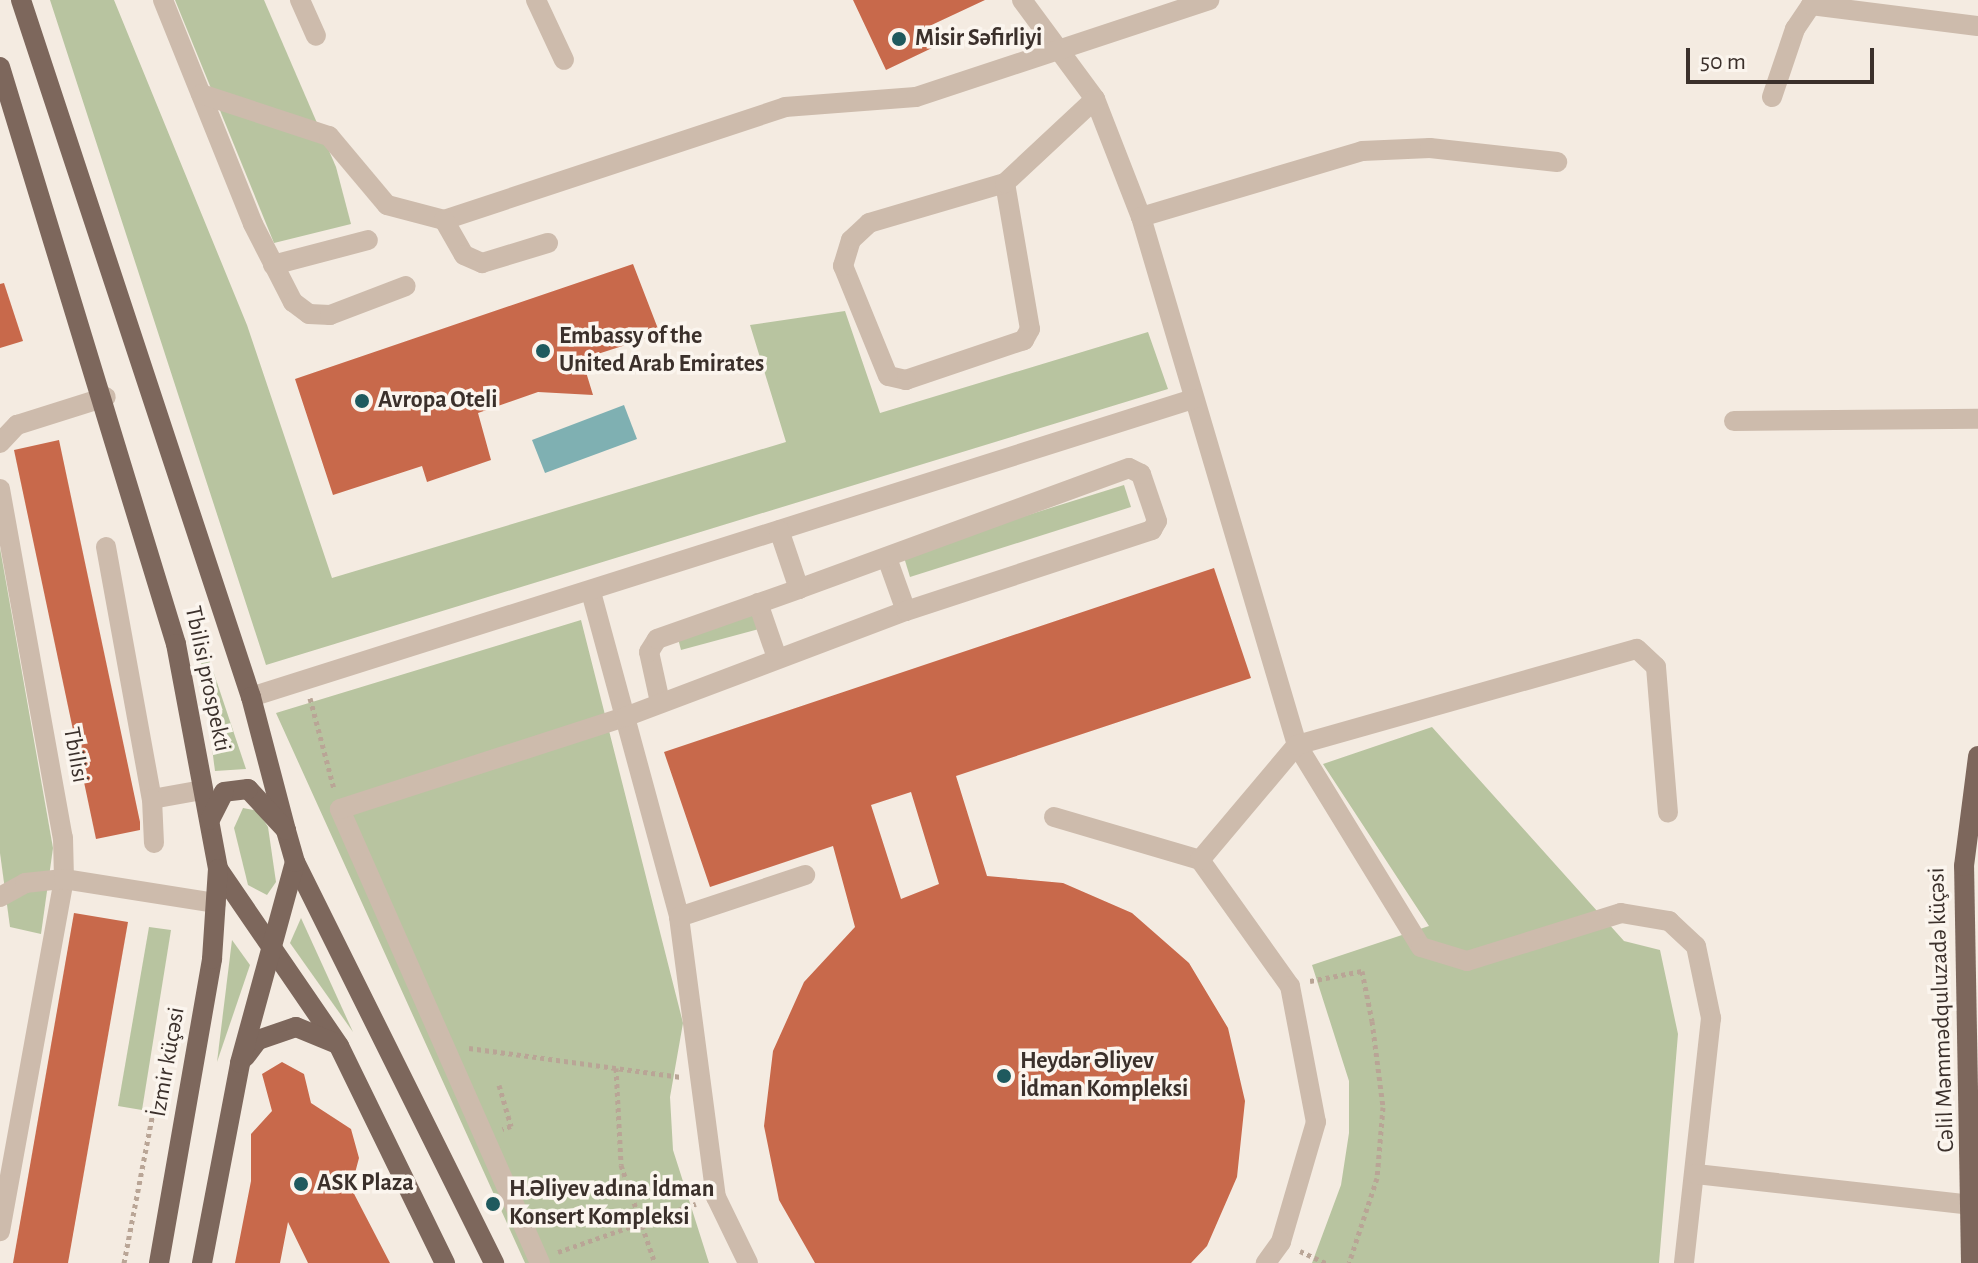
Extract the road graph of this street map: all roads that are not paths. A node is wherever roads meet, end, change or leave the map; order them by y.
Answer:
1 (21, 0) edge
2 (163, 0) edge
3 (300, 0) edge
4 (536, 0) edge
5 (1022, 0) edge
6 (1209, 0) edge
7 (1806, 3) edge
8 (1978, 26) edge
9 (316, 36) dead end
10 (1061, 53) junction
11 (564, 60) dead end
12 (0, 67) edge
13 (201, 94) junction
14 (1772, 97) dead end
15 (1095, 99) junction
16 (1557, 162) dead end
17 (1005, 183) junction
18 (1141, 217) junction
19 (444, 220) junction
20 (368, 240) dead end
21 (548, 243) dead end
22 (273, 265) junction
23 (406, 286) dead end
24 (106, 397) junction
25 (1193, 399) junction
26 (1978, 419) edge
27 (1734, 421) dead end
28 (1, 440) edge
29 (0, 489) edge
30 (779, 530) junction
31 (106, 547) dead end
32 (887, 558) junction
33 (799, 589) junction
34 (591, 592) junction
35 (758, 603) junction
36 (906, 611) junction
37 (777, 658) junction
38 (251, 697) junction
39 (660, 702) junction
40 (625, 717) junction
41 (1297, 745) junction
42 (1978, 756) edge
43 (202, 790) junction
44 (152, 799) junction
45 (1668, 813) dead end
46 (1054, 817) dead end
47 (286, 830) junction
48 (207, 832) junction
49 (154, 843) dead end
50 (1200, 860) junction
51 (295, 862) junction
52 (805, 875) dead end
53 (64, 879) junction
54 (0, 897) edge
55 (289, 900) junction
56 (226, 902) junction
57 (679, 917) junction
58 (271, 950) junction
59 (339, 1046) junction
60 (240, 1063) junction
61 (1696, 1174) junction
62 (1974, 1205) junction
63 (0, 1231) edge
64 (539, 1261) edge
65 (159, 1263) edge
66 (202, 1263) edge
67 (445, 1263) edge
68 (494, 1263) edge
69 (748, 1263) edge
70 (1266, 1263) edge
71 (1684, 1263) edge
72 (1971, 1263) edge

1 - 38 main road, Tbilisi prospekti
2 - 13 street
3 - 9 street
4 - 11 street
5 - 10 street
6 - 10 street
7 - 8 street
7 - 14 street
10 - 15 street
10 - 19 street
12 - 24 main road, Tbilisi prospekti
13 - 19 street
13 - 22 street
15 - 17 street
15 - 18 street
16 - 18 street
17 - 17 street
18 - 25 street
19 - 21 street
20 - 22 street
22 - 23 street
24 - 28 street
24 - 43 main road, Tbilisi prospekti
25 - 30 street
25 - 41 street
26 - 27 street
29 - 53 street, Tbilisi
30 - 33 street
30 - 34 street
31 - 44 street
32 - 33 street
32 - 36 street
32 - 36 street
33 - 35 street
34 - 38 street
34 - 40 street
35 - 37 street
35 - 39 street
36 - 37 street
37 - 39 street
38 - 47 main road, Tbilisi prospekti
39 - 40 street
40 - 57 street
40 - 64 street
41 - 45 street
41 - 50 street
41 - 61 street
42 - 62 main road, Cəlil Məmmədquluzadə küçəsi
43 - 44 street
43 - 48 main road, Tbilisi prospekti
44 - 49 street
46 - 50 street
47 - 48 main road
47 - 51 main road
48 - 56 main road, Tbilisi prospekti
50 - 70 street
51 - 55 main road
51 - 68 main road
52 - 57 street
53 - 54 street
53 - 56 street
53 - 63 street, Tbilisi
55 - 56 main road
55 - 58 main road
56 - 58 main road, Tbilisi prospekti
56 - 65 main road, İzmir küçəsi
57 - 69 street
58 - 59 main road, Tbilisi prospekti
58 - 60 main road
59 - 60 main road
59 - 67 main road, Tbilisi prospekti
60 - 66 main road
61 - 62 street
61 - 71 street
62 - 72 main road, Cəlil Məmmədquluzadə küçəsi

